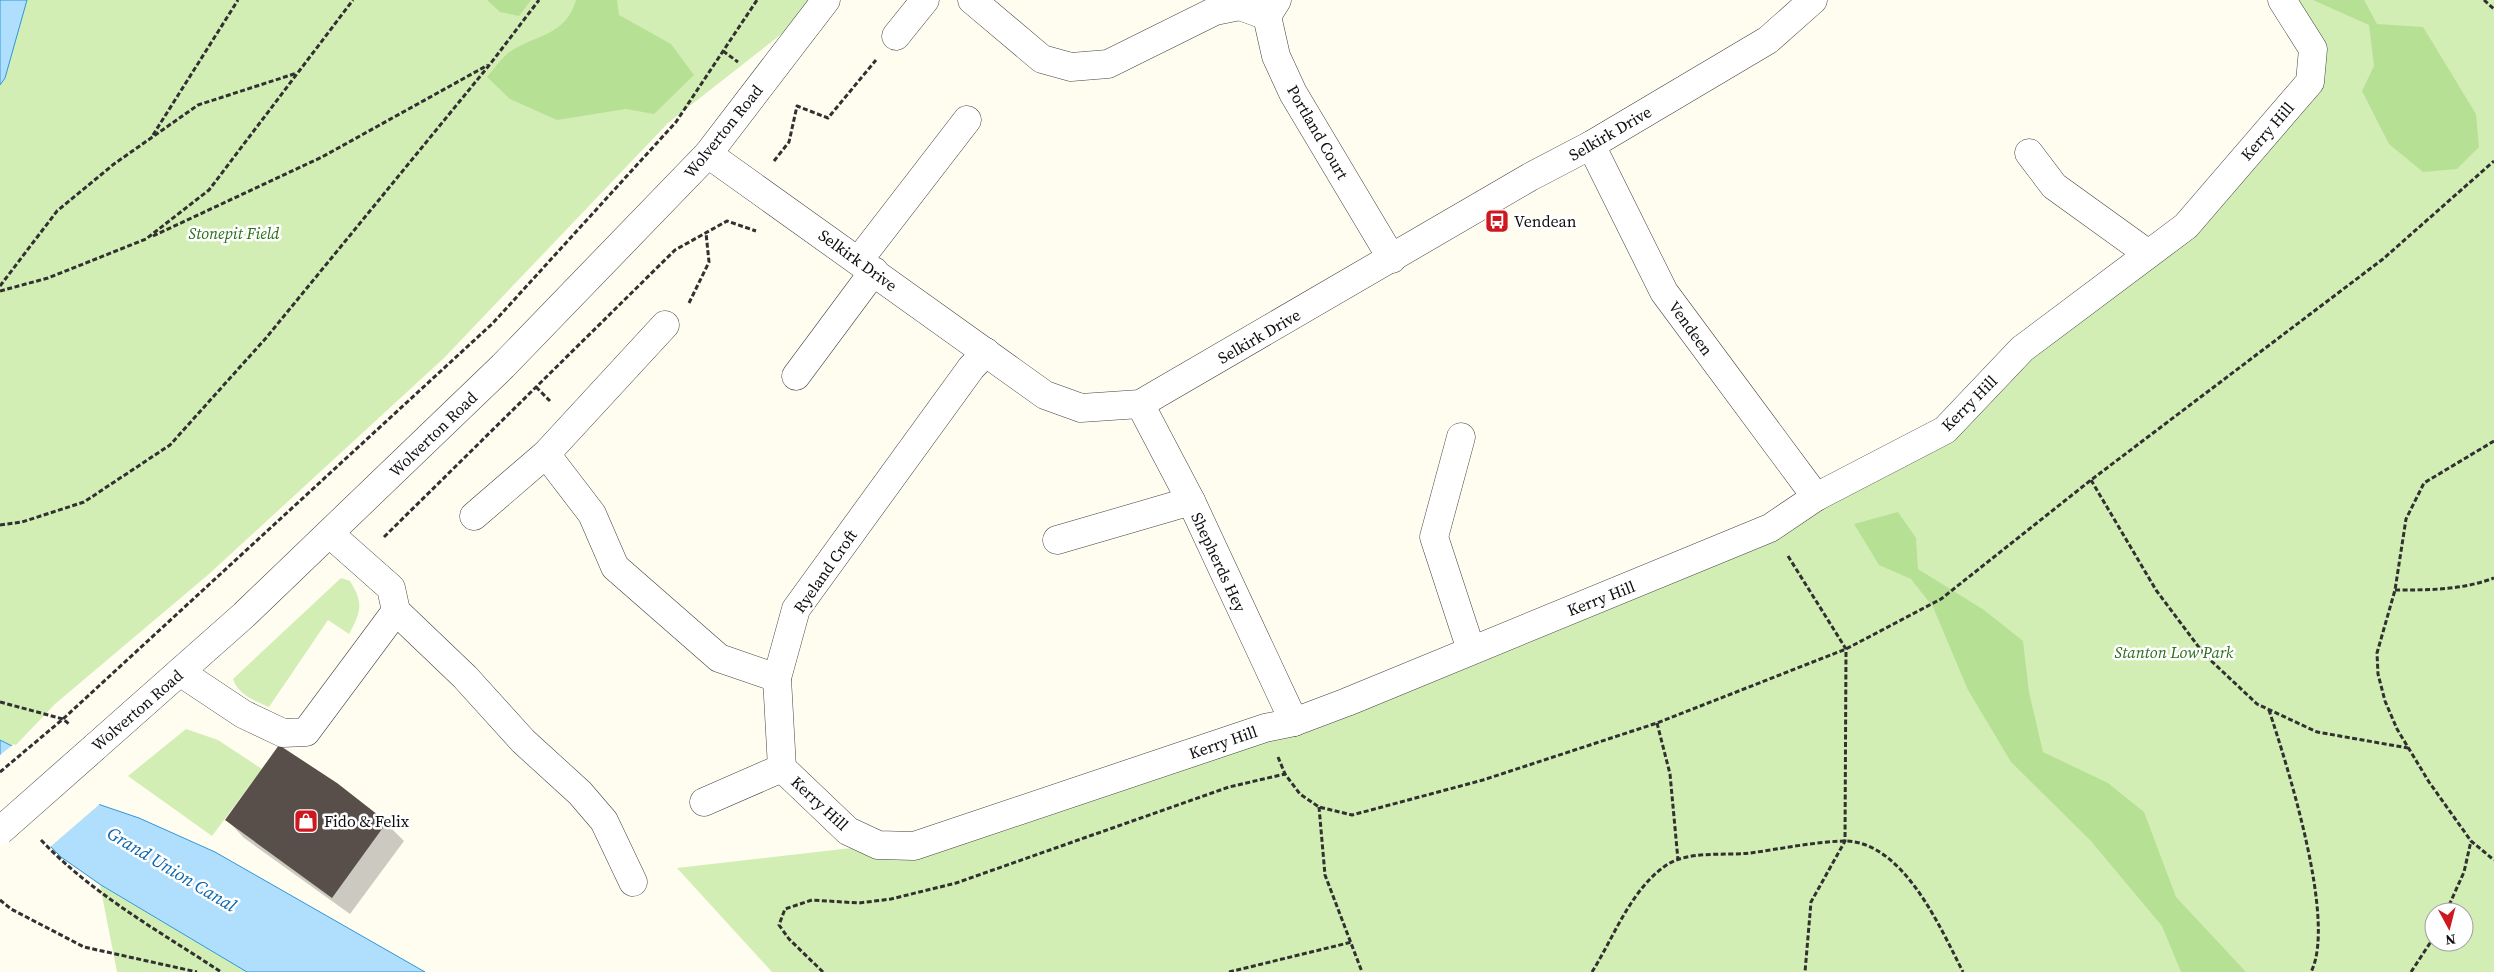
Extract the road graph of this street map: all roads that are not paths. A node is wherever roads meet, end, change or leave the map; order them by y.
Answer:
1 (826, 0) edge
2 (925, 0) edge
3 (972, 0) edge
4 (1813, 0) edge
5 (2282, 0) edge
6 (1272, 8) edge
7 (896, 36) road end
8 (967, 120) dead end
9 (1591, 145) junction
10 (2030, 153) dead end
11 (708, 154) junction
12 (2147, 253) junction
13 (1392, 259) junction
14 (867, 266) junction
15 (665, 325) road end
16 (986, 352) junction
17 (796, 376) dead end
18 (1140, 404) junction
19 (1460, 437) dead end
20 (546, 454) junction
21 (1816, 496) junction
22 (1191, 501) junction
23 (474, 516) dead end
24 (330, 534) junction
25 (1057, 540) dead end
26 (396, 611) junction
27 (1471, 650) junction
28 (180, 672) junction
29 (777, 678) junction
30 (1294, 722) junction
31 (782, 768) junction
32 (704, 802) dead end
33 (0, 831) edge
34 (633, 882) dead end

1 - 11 street, Wolverton Road
2 - 7 street
3 - 6 street
4 - 9 street, Selkirk Drive
5 - 12 street, Kerry Hill
6 - 13 street, Portland Court
8 - 14 street
9 - 13 street, Selkirk Drive
9 - 21 street, Vendeen
10 - 12 street
11 - 14 street, Selkirk Drive
11 - 24 street, Wolverton Road
12 - 21 street, Kerry Hill
13 - 18 street, Selkirk Drive
14 - 16 street, Selkirk Drive
14 - 17 street
15 - 20 street
16 - 18 street, Selkirk Drive
16 - 29 street, Ryeland Croft
18 - 22 street, Shepherds Hey
19 - 27 street
20 - 23 street
20 - 29 street
21 - 27 street, Kerry Hill
22 - 25 street
22 - 30 street, Shepherds Hey
24 - 26 street
24 - 28 street, Wolverton Road
26 - 28 street
26 - 34 street
27 - 30 street, Kerry Hill
28 - 33 street, Wolverton Road, bridge
29 - 31 street, Kerry Hill
30 - 31 street, Kerry Hill
31 - 32 street

